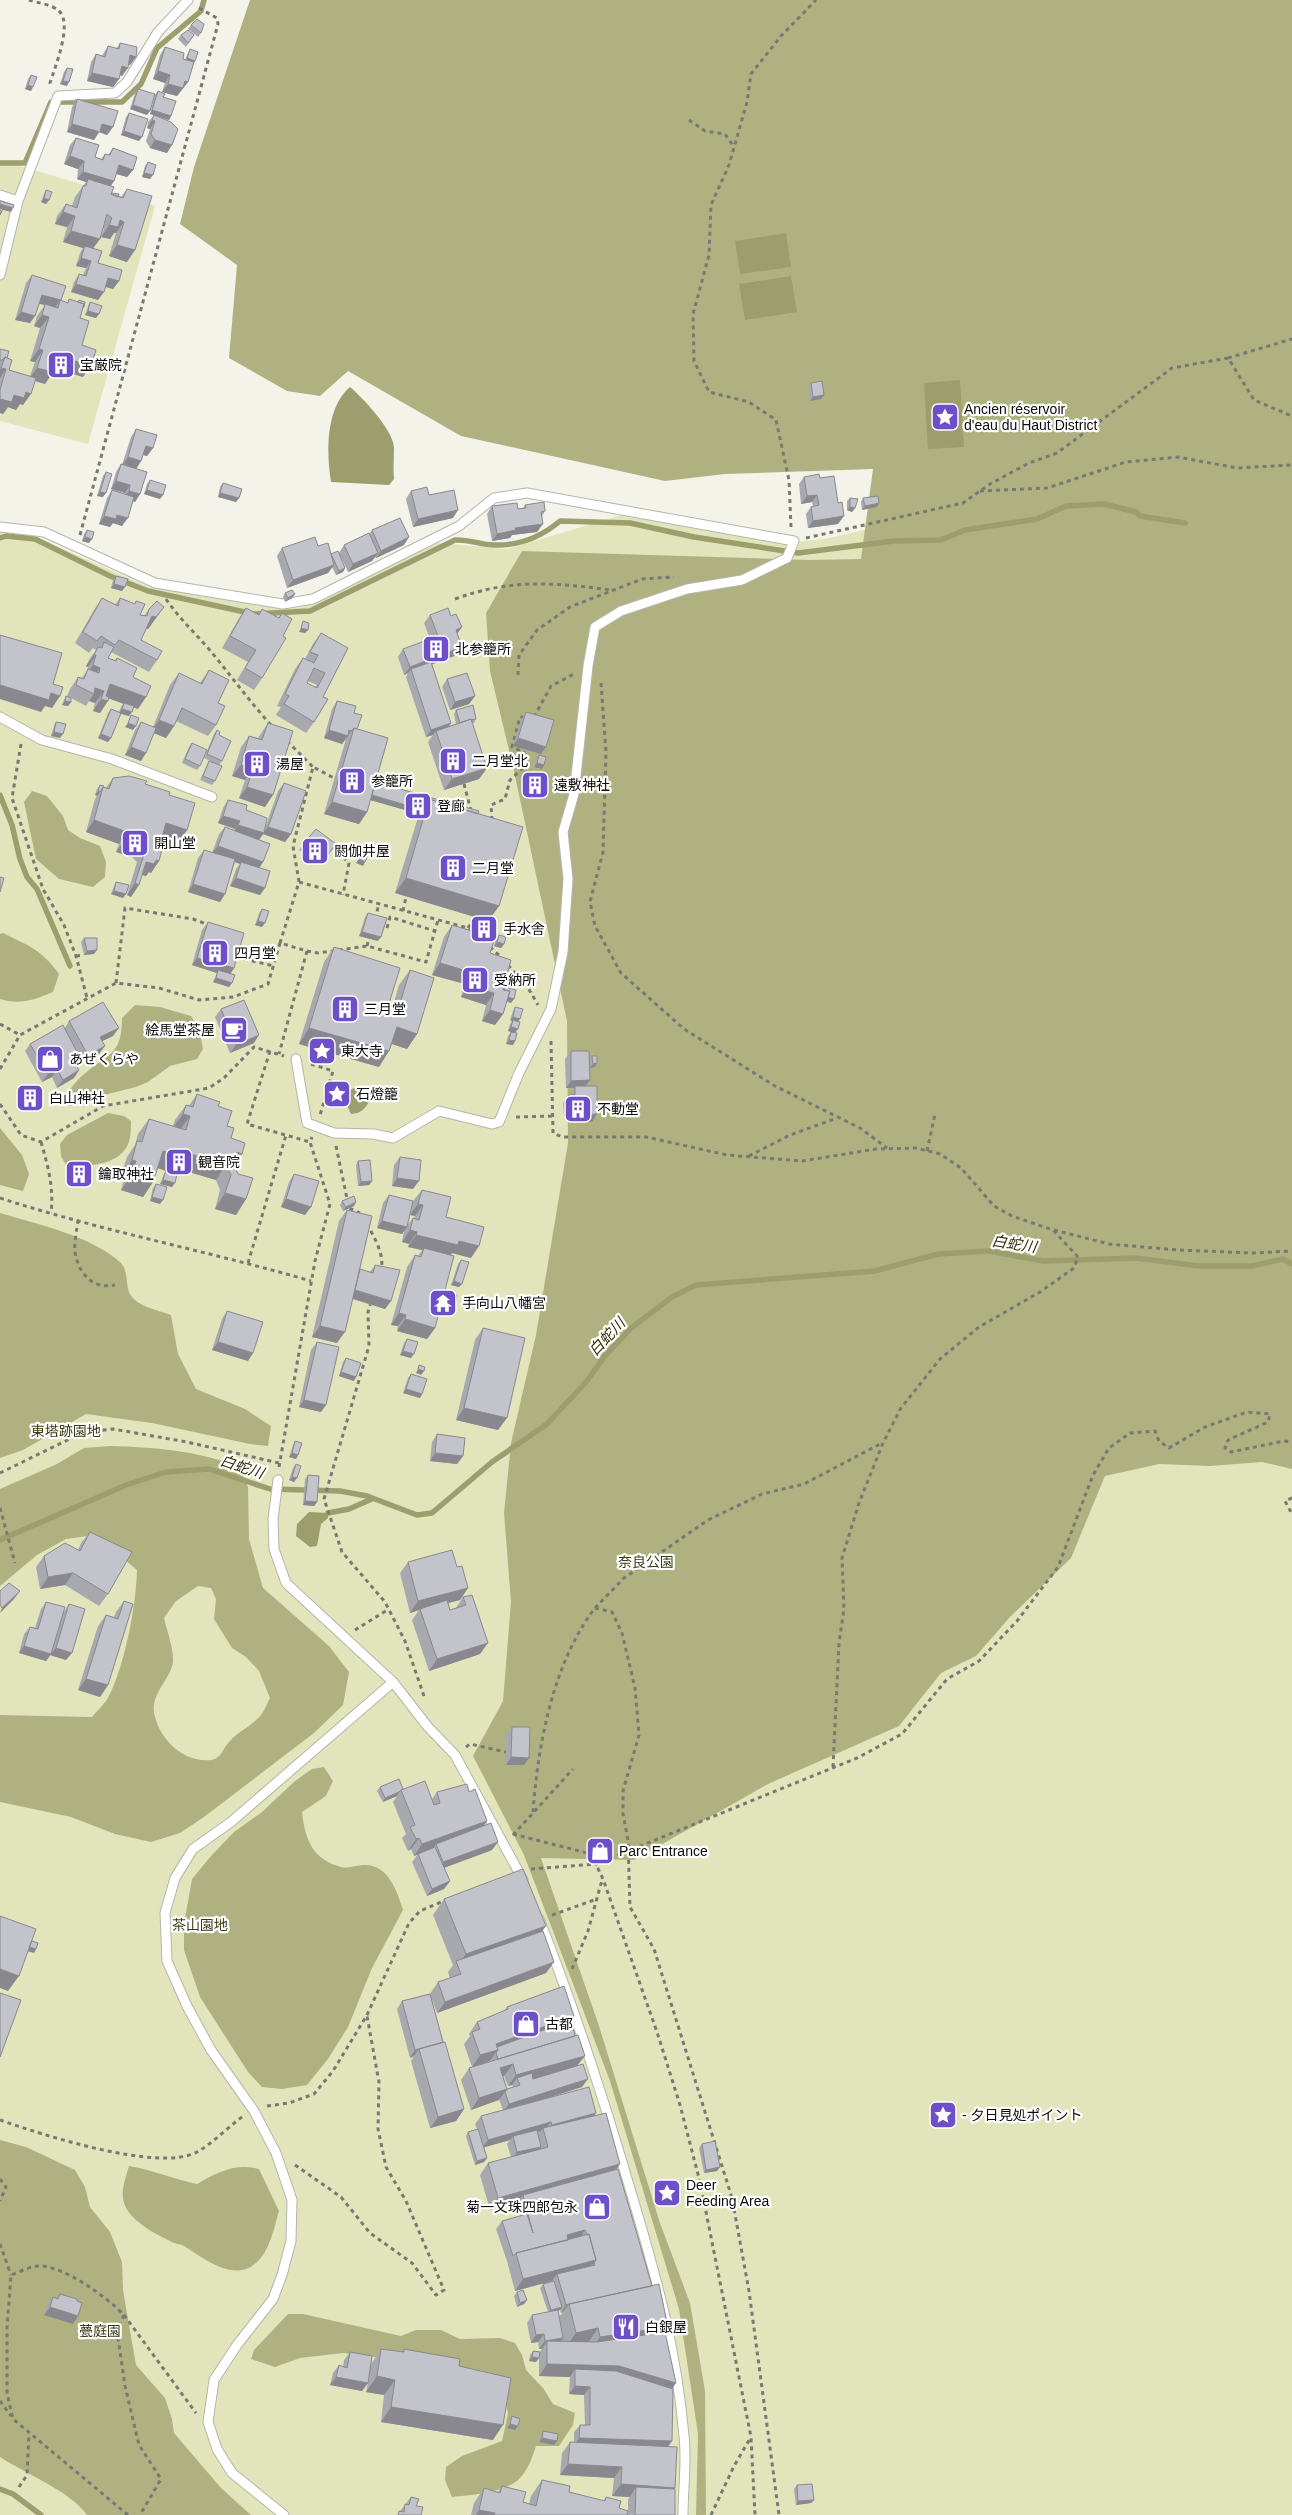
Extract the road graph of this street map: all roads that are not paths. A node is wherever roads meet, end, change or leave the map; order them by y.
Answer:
1 (188, 0) edge
2 (0, 195) edge
3 (18, 201) junction
4 (0, 275) edge
5 (0, 527) edge
6 (0, 717) edge
7 (212, 797) dead end
8 (296, 1059) dead end
9 (278, 1480) road end
10 (393, 1682) junction
11 (527, 1889) edge
12 (538, 1915) edge
13 (284, 2515) edge
14 (683, 2515) edge

1 - 3 lane
2 - 3 lane
3 - 4 lane
5 - 8 lane
6 - 7 lane
9 - 10 lane
10 - 11 lane
10 - 13 lane
12 - 14 lane

